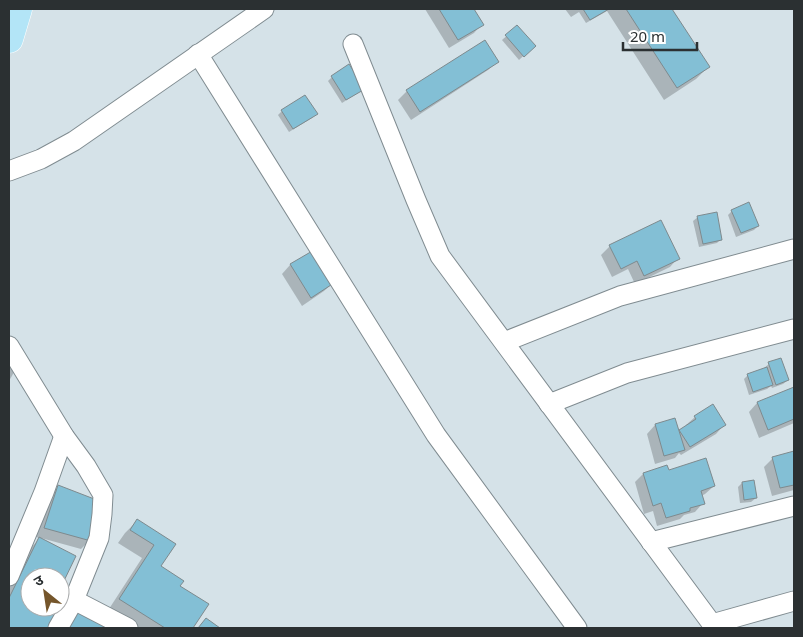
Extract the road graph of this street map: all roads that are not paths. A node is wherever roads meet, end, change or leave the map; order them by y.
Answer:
1 (18, 9) edge
2 (264, 9) edge
3 (9, 39) edge
4 (353, 44) dead end
5 (198, 54) junction
6 (9, 171) edge
7 (794, 249) edge
8 (794, 329) edge
9 (504, 342) junction
10 (9, 346) edge
11 (550, 404) junction
12 (64, 436) junction
13 (794, 506) edge
14 (651, 542) junction
15 (9, 576) edge
16 (74, 600) junction
17 (794, 601) edge
18 (713, 626) edge
19 (58, 628) edge
20 (128, 628) edge
21 (577, 628) edge

1 - 3 main road
2 - 5 street
4 - 9 street
5 - 6 street
5 - 21 street
7 - 9 street
8 - 11 street
9 - 11 street
10 - 12 street
11 - 14 street
12 - 15 street
12 - 16 street
13 - 14 street
14 - 18 street
16 - 19 street
16 - 20 street
17 - 18 street

